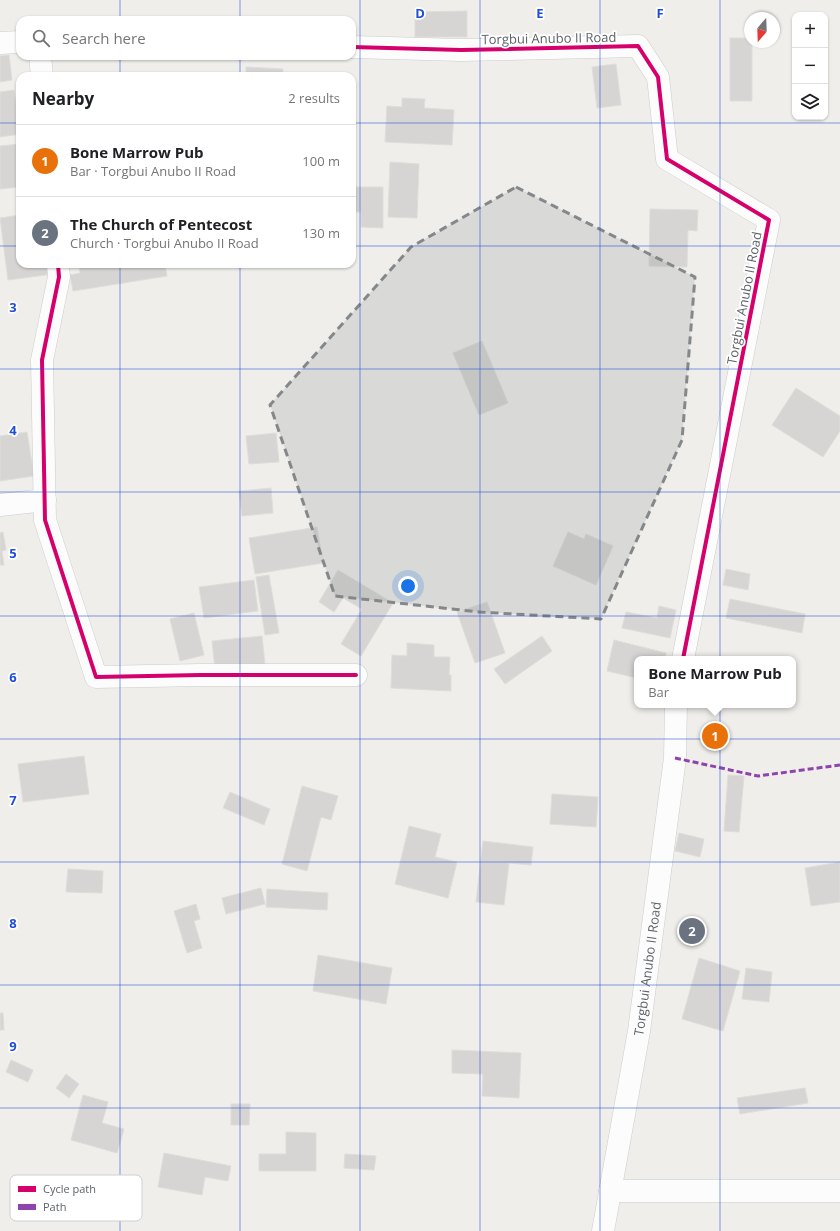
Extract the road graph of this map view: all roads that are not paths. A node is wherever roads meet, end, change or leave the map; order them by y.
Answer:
1 (16, 42) edge
2 (0, 43) edge
3 (356, 47) edge
4 (40, 60) edge
5 (42, 72) edge
6 (58, 268) edge
7 (45, 500) junction
8 (0, 505) edge
9 (683, 656) edge
10 (356, 675) dead end
11 (676, 708) edge
12 (610, 1191) junction
13 (840, 1191) edge
14 (603, 1231) edge

1 - 2 street
3 - 9 street, Torgbui Anubo II Road
4 - 5 street
6 - 7 street
7 - 8 street
7 - 10 street
11 - 12 street, Torgbui Anubo II Road
12 - 13 street
12 - 14 street, Torgbui Anubo II Road

